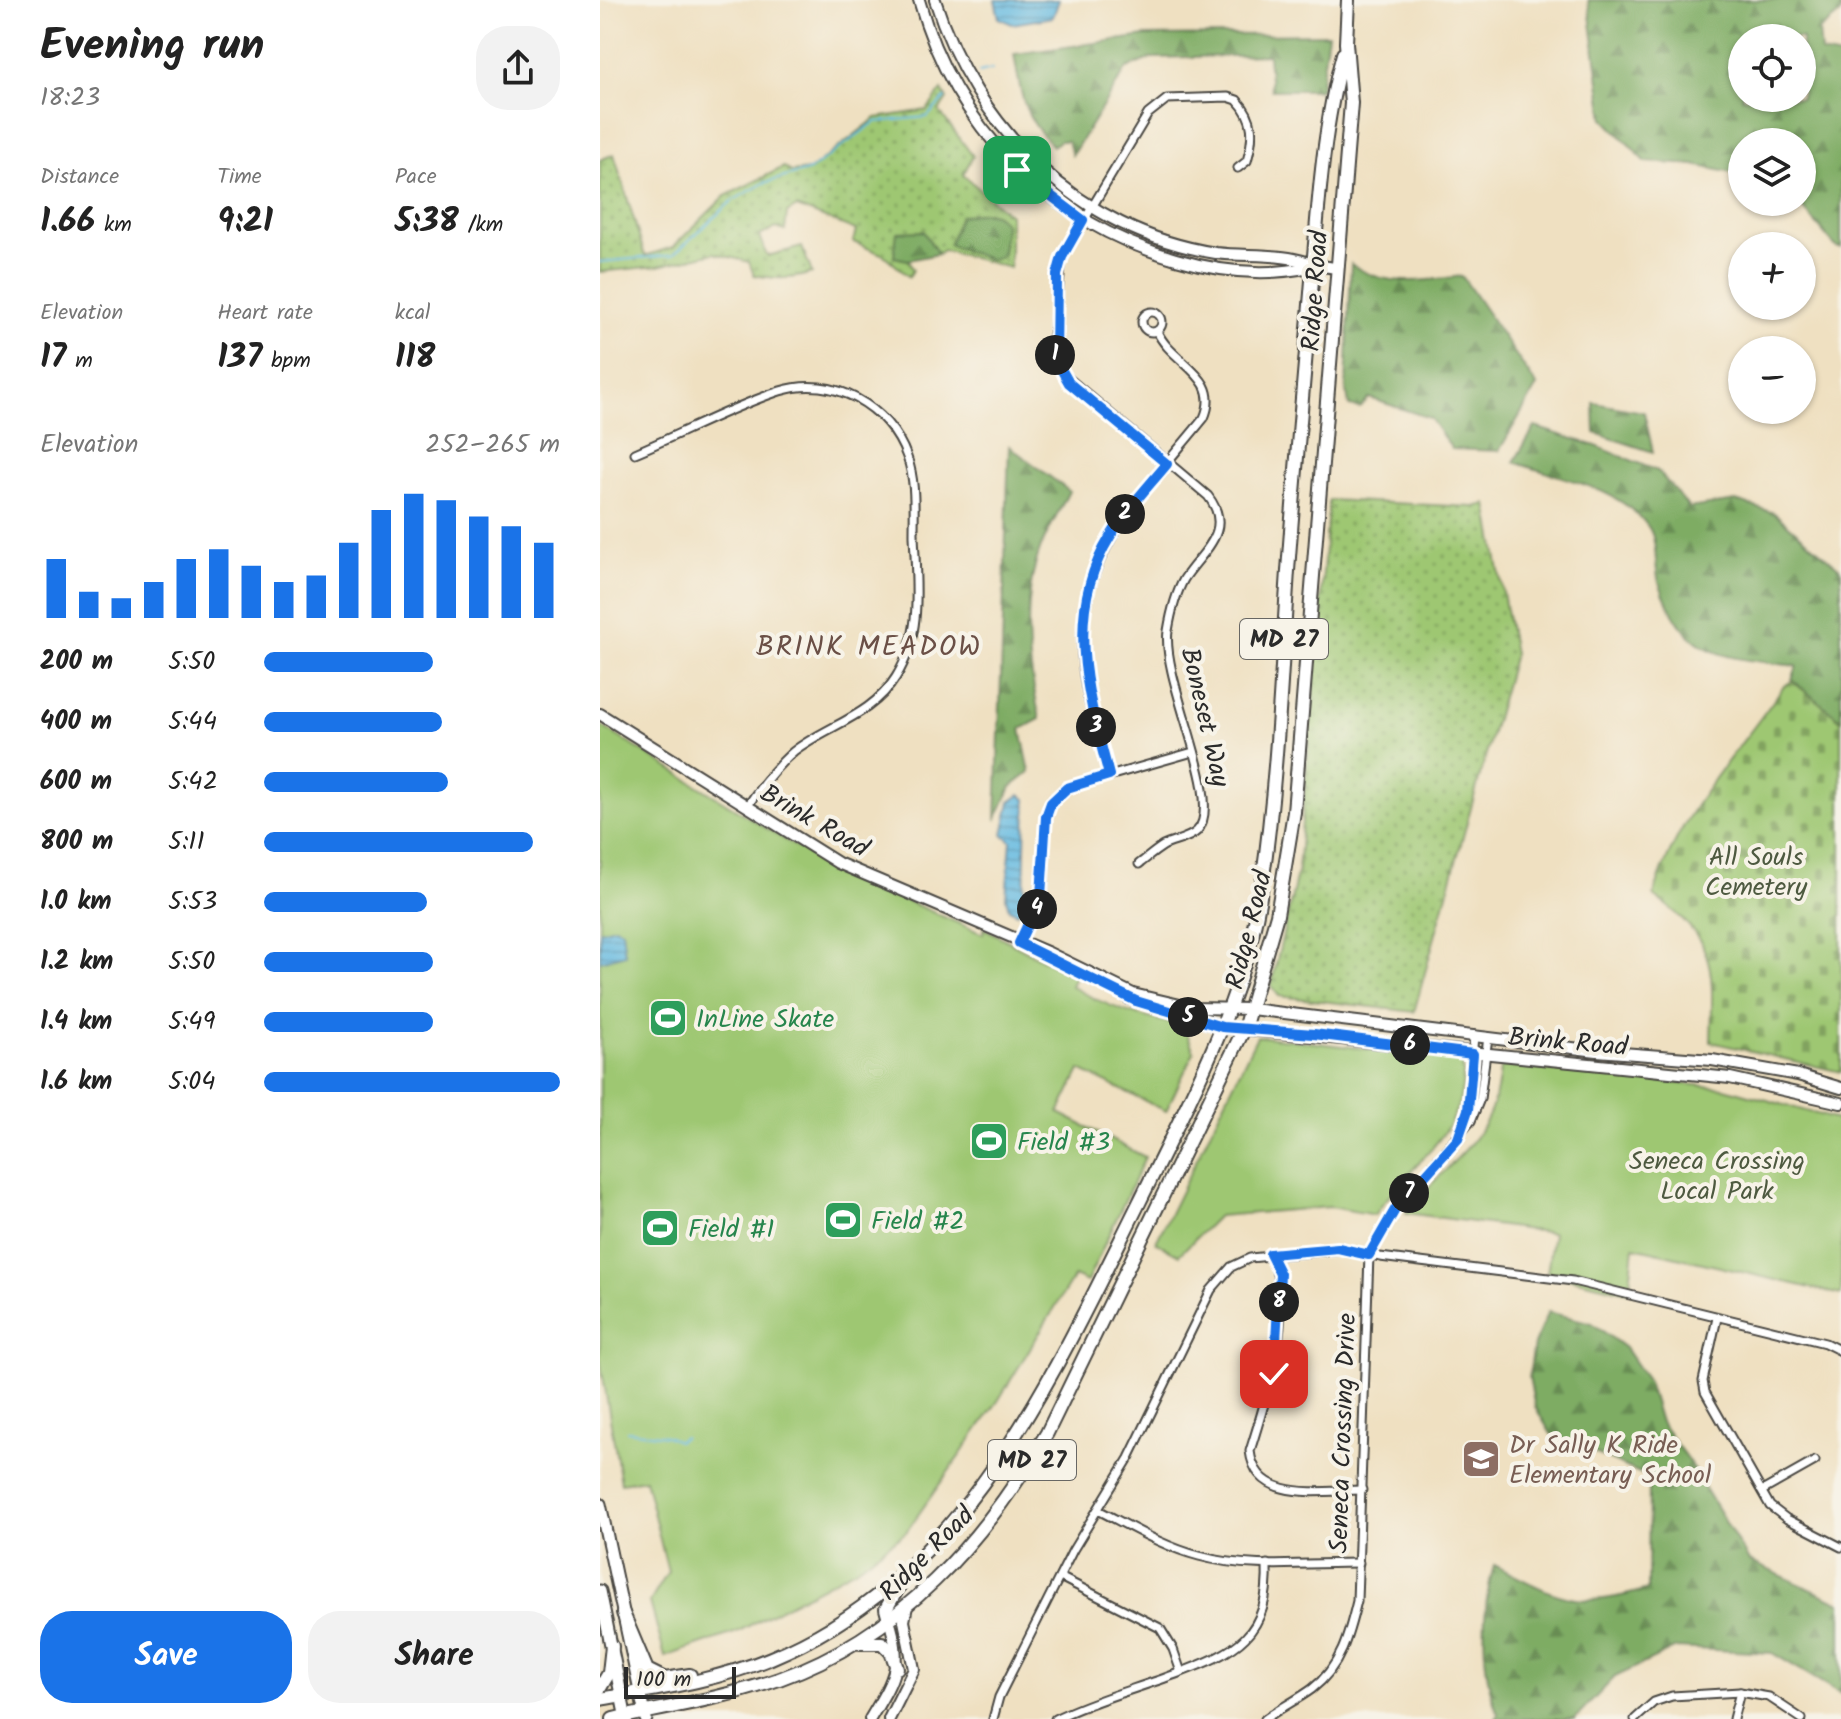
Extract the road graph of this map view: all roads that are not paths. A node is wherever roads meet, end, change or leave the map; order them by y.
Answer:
1 (919, 0) edge
2 (935, 0) edge
3 (1348, 0) edge
4 (1346, 43) junction
5 (1238, 168) dead end
6 (1091, 206) junction
7 (1083, 220) junction
8 (1314, 266) junction
9 (1337, 268) junction
10 (1157, 331) dead end
11 (635, 453) dead end
12 (1167, 464) junction
13 (600, 714) edge
14 (1193, 752) junction
15 (1109, 775) junction
16 (747, 807) junction
17 (1139, 864) dead end
18 (1019, 943) junction
19 (1231, 1007) junction
20 (1251, 1009) junction
21 (1222, 1027) junction
22 (1244, 1029) junction
23 (1474, 1035) junction
24 (1488, 1037) junction
25 (1473, 1054) junction
26 (1485, 1056) junction
27 (1841, 1088) edge
28 (1841, 1103) edge
29 (1458, 1139) junction
30 (1270, 1254) junction
31 (1369, 1255) junction
32 (1717, 1318) junction
33 (1841, 1351) edge
34 (1815, 1461) dead end
35 (1362, 1490) junction
36 (1762, 1491) junction
37 (600, 1504) edge
38 (1098, 1510) junction
39 (1841, 1547) edge
40 (1359, 1563) junction
41 (1267, 1564) junction
42 (913, 1565) junction
43 (1060, 1577) junction
44 (600, 1591) edge
45 (907, 1606) junction
46 (623, 1613) junction
47 (889, 1620) junction
48 (612, 1646) junction
49 (849, 1646) junction
50 (749, 1666) junction
51 (897, 1668) junction
52 (1181, 1672) junction
53 (600, 1688) edge
54 (641, 1692) junction
55 (1740, 1692) junction
56 (622, 1696) junction
57 (600, 1699) edge
58 (711, 1699) junction
59 (646, 1716) edge
60 (621, 1718) edge
61 (665, 1719) edge
62 (870, 1719) edge
63 (889, 1719) edge
64 (993, 1719) edge
65 (1055, 1719) edge
66 (1265, 1719) edge
67 (1635, 1719) edge
68 (1733, 1719) edge
69 (1802, 1719) edge

1 - 7 main road
2 - 6 main road
3 - 4 highway, Ridge Road / MD 27
4 - 8 highway, Ridge Road / MD 27
4 - 9 highway, Ridge Road / MD 27
5 - 6 street, Boneset Way
6 - 7 street, Boneset Way
6 - 8 main road
7 - 8 main road
7 - 12 street, Boneset Way
8 - 9 main road
8 - 19 highway, Ridge Road / MD 27
9 - 20 highway, Ridge Road / MD 27
10 - 12 street
11 - 16 street
12 - 14 street, Boneset Way
12 - 15 street
13 - 16 main road, Brink Road
14 - 15 street
14 - 17 street, Boneset Way
15 - 18 street
16 - 18 main road, Brink Road
18 - 19 main road, Brink Road
18 - 21 main road, Brink Road
19 - 20 main road, Brink Road
19 - 21 highway, Ridge Road / MD 27
20 - 22 highway, Ridge Road / MD 27
20 - 23 main road, Brink Road
21 - 22 main road, Brink Road
21 - 42 highway, Ridge Road / MD 27
22 - 25 main road, Brink Road
22 - 45 highway, Ridge Road / MD 27
23 - 24 main road, Brink Road
23 - 25 street, Seneca Crossing Drive
24 - 26 street, Seneca Crossing Drive
24 - 27 main road, Brink Road
25 - 26 main road, Brink Road
25 - 29 street, Seneca Crossing Drive
26 - 28 main road, Brink Road
26 - 29 street, Seneca Crossing Drive
29 - 31 street, Seneca Crossing Drive
30 - 31 street
30 - 35 street
30 - 38 street
31 - 32 street
31 - 35 street, Seneca Crossing Drive
32 - 33 street
32 - 36 street
34 - 36 street
35 - 40 street, Seneca Crossing Drive
36 - 39 street
37 - 46 main road
38 - 41 street
38 - 43 street
40 - 41 street
40 - 66 street, Seneca Crossing Drive
41 - 52 street
42 - 47 highway
42 - 50 highway, Ridge Road / MD 27
43 - 52 street
43 - 64 street
44 - 48 main road
45 - 47 highway, Ridge Road / MD 27
45 - 63 main road
46 - 50 highway
46 - 54 main road
47 - 49 highway, Ridge Road / MD 27
47 - 51 main road
48 - 53 highway
48 - 56 main road
49 - 51 highway
49 - 58 highway, Ridge Road / MD 27
50 - 54 highway, Ridge Road / MD 27
51 - 62 main road
52 - 65 street
54 - 56 highway, Ridge Road / MD 27
54 - 59 main road
55 - 67 street
55 - 68 street
55 - 69 street
56 - 57 highway, Ridge Road
56 - 60 main road
58 - 59 highway, Ridge Road / MD 27
58 - 61 highway
59 - 60 highway, Ridge Road / MD 27

